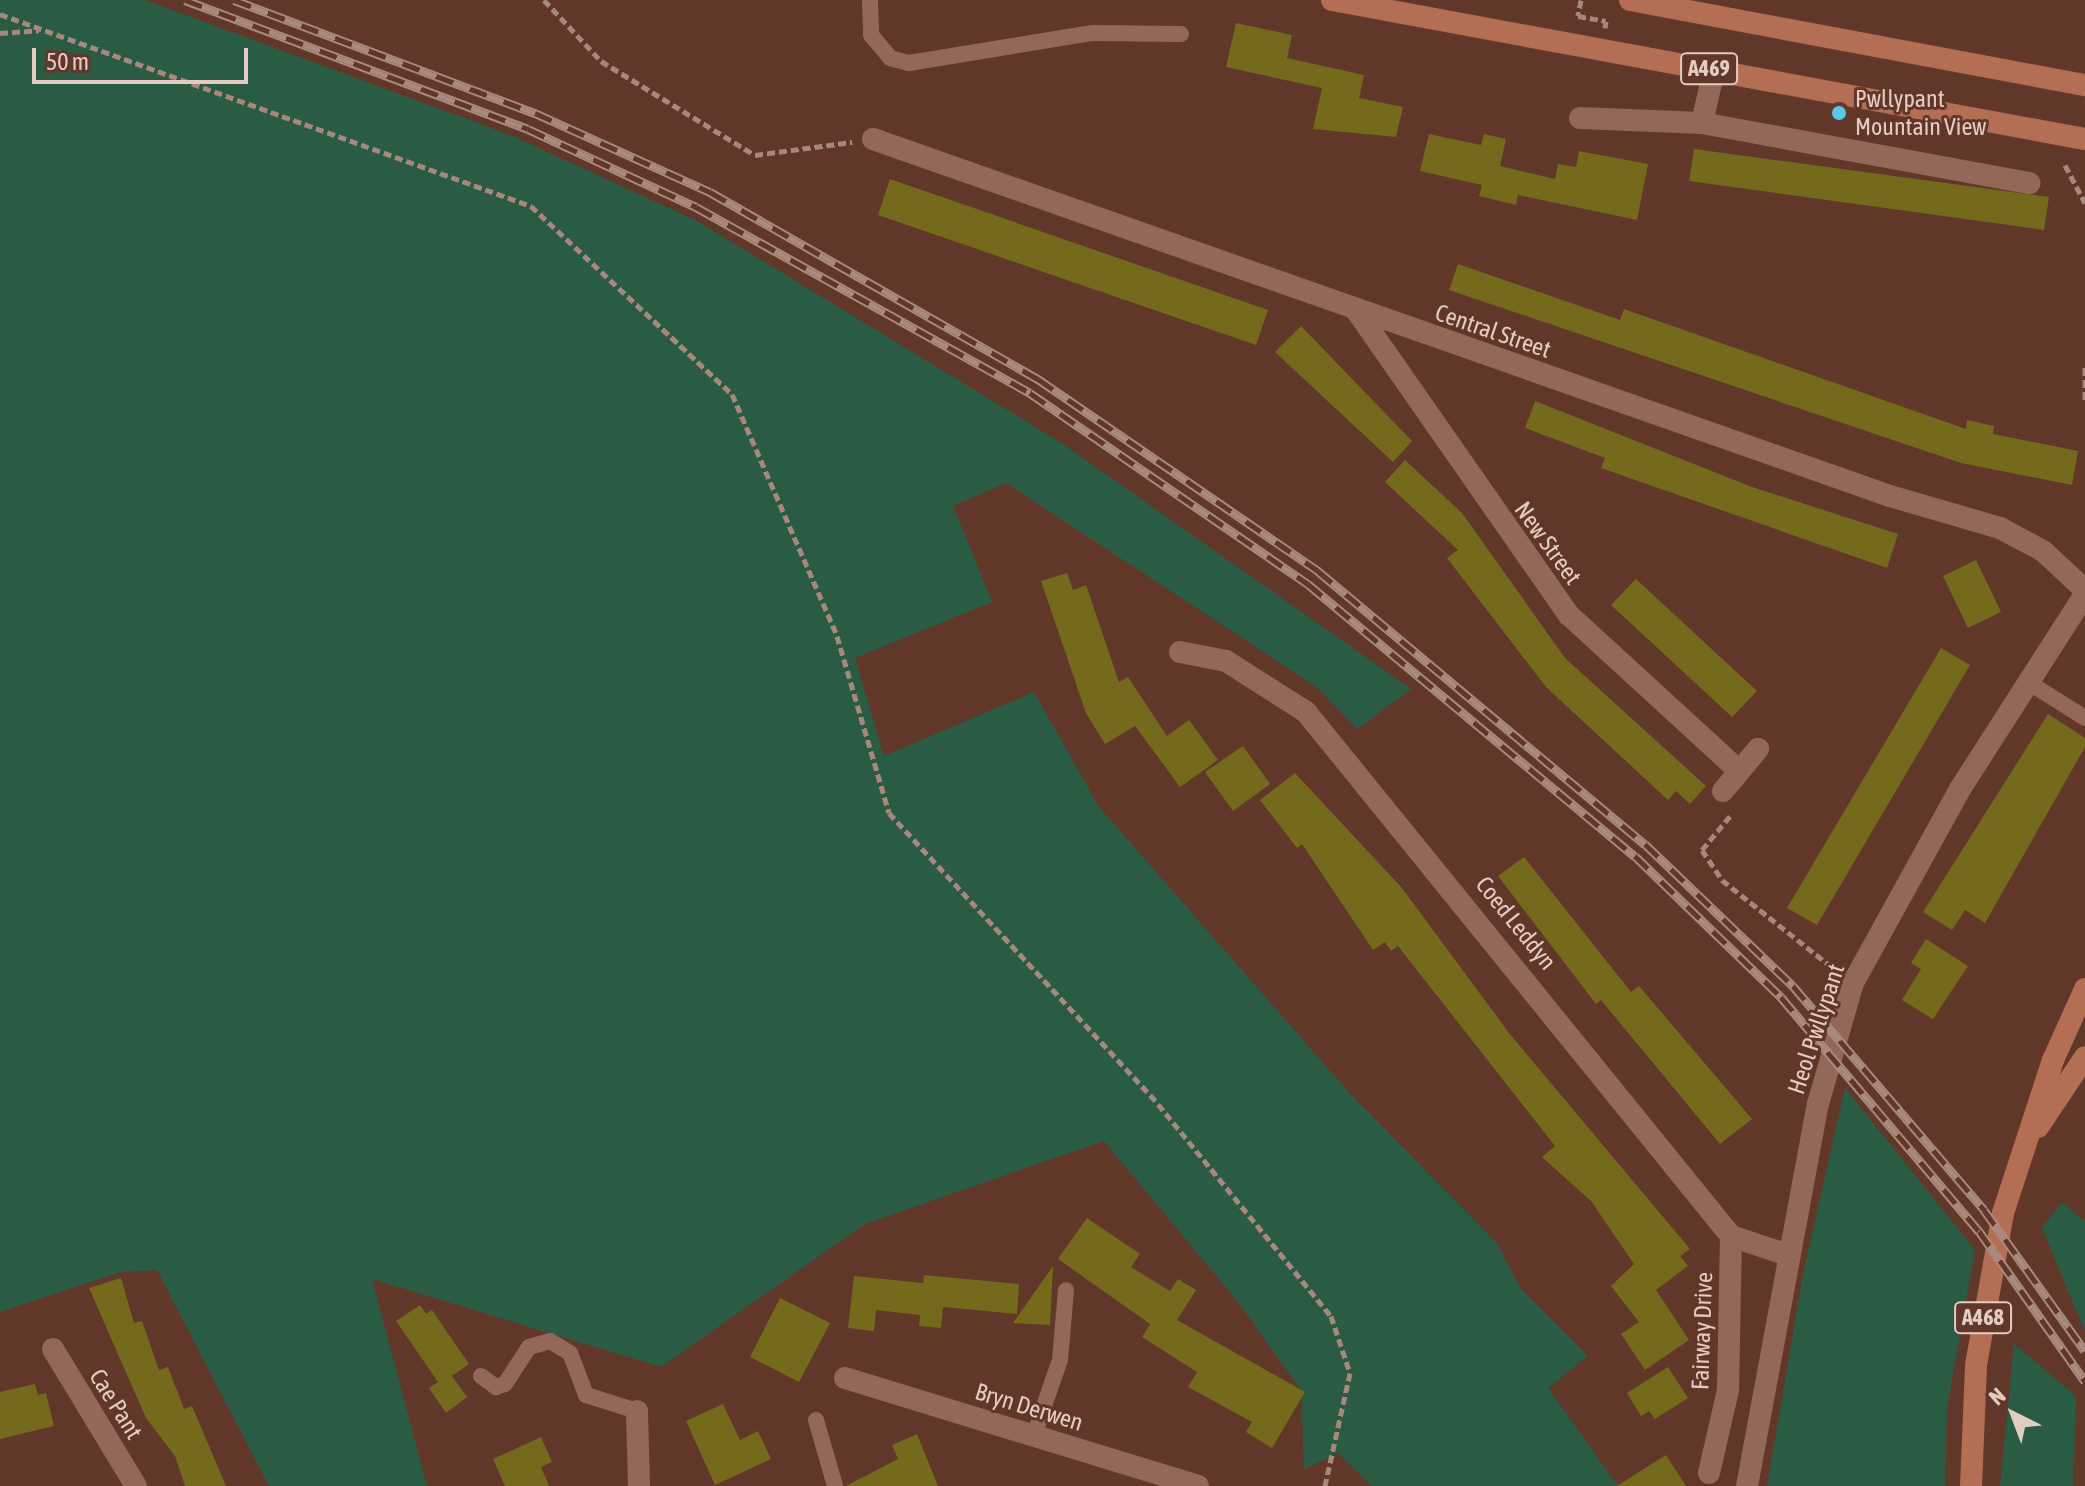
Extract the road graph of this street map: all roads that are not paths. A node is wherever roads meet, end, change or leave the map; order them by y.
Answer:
1 (870, 0) edge
2 (1332, 0) edge
3 (1630, 0) edge
4 (1181, 34) dead end
5 (1714, 70) junction
6 (2085, 85) edge
7 (1580, 118) dead end
8 (1702, 123) junction
9 (873, 139) road end
10 (2085, 139) edge
11 (2030, 183) dead end
12 (1356, 310) junction
13 (2085, 592) edge
14 (1180, 652) dead end
15 (2028, 682) junction
16 (2085, 718) edge
17 (1758, 749) dead end
18 (1739, 771) junction
19 (1723, 791) dead end
20 (2085, 989) edge
21 (2085, 1057) edge
22 (2019, 1154) junction
23 (1731, 1236) junction
24 (1788, 1255) junction
25 (1066, 1290) dead end
26 (53, 1349) dead end
27 (481, 1376) dead end
28 (845, 1378) dead end
29 (637, 1411) joint
30 (816, 1420) dead end
31 (1034, 1435) junction
32 (1709, 1473) dead end
33 (136, 1486) edge
34 (639, 1486) edge
35 (835, 1486) edge
36 (1198, 1486) edge
37 (1747, 1486) edge
38 (1971, 1486) edge

1 - 4 lane
2 - 5 main road, A469
3 - 6 main road, A469
5 - 8 street
5 - 10 main road, A469
7 - 8 street
8 - 11 street
9 - 12 street, Central Street
12 - 13 street, Central Street
12 - 18 street, New Street
13 - 15 street, Heol Pwllypant
14 - 23 street, Coed Leddyn
15 - 16 lane
15 - 24 street, Heol Pwllypant
17 - 18 street
18 - 19 street
20 - 22 main road, A468
21 - 22 main road, A468
22 - 38 main road, A468
23 - 24 street
23 - 32 street, Fairway Drive
24 - 37 street, Heol Pwllypant
25 - 31 lane
26 - 33 street, Cae Pant
27 - 29 lane
28 - 31 street, Bryn Derwen
29 - 34 street
30 - 35 lane
31 - 36 street, Bryn Derwen

